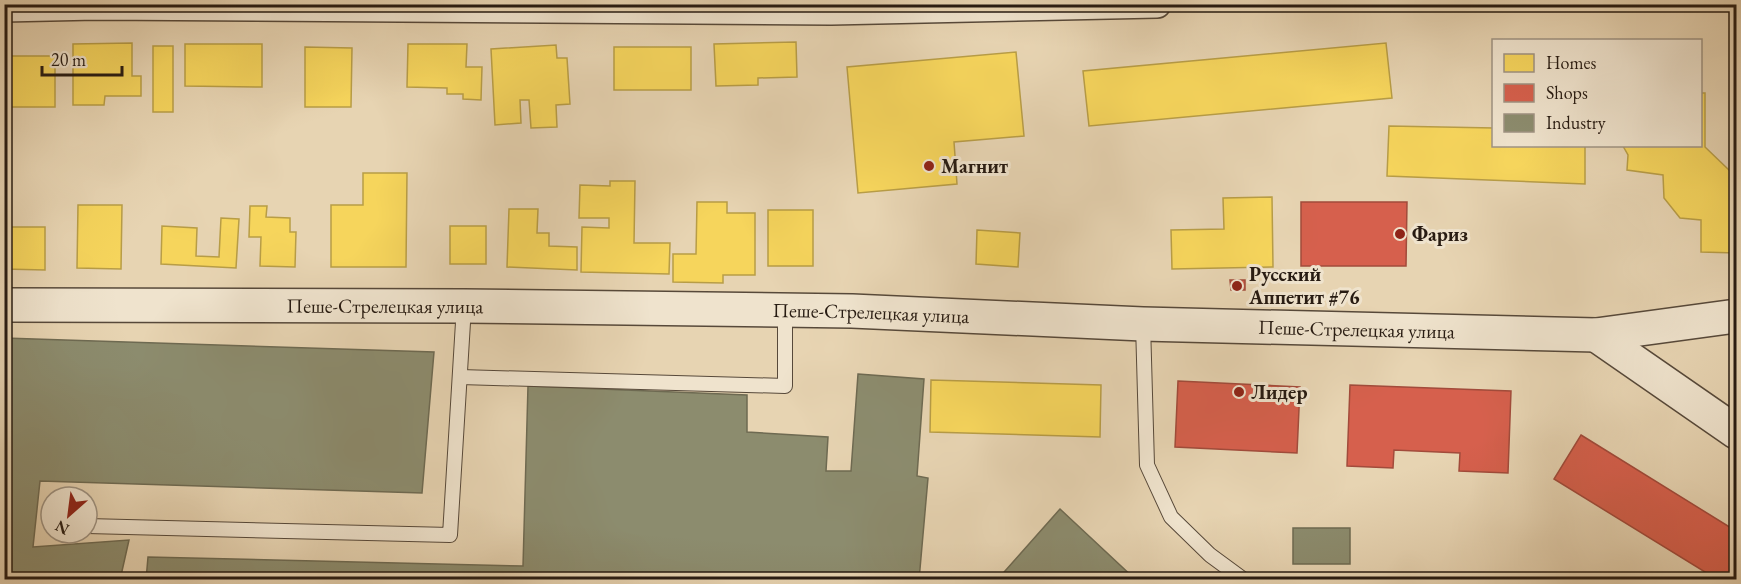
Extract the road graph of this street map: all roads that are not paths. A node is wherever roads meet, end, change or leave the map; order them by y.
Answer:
1 (1158, 4) edge
2 (4, 8) edge
3 (4, 305) edge
4 (465, 306) junction
5 (785, 310) junction
6 (1737, 316) edge
7 (1143, 324) junction
8 (1596, 335) junction
9 (460, 377) junction
10 (1737, 432) edge
11 (99, 526) edge
12 (1244, 579) edge

1 - 2 street
3 - 4 street, Пеше-Стрелецкая улица
4 - 5 street, Пеше-Стрелецкая улица
4 - 9 lane
5 - 7 street, Пеше-Стрелецкая улица
5 - 9 lane
6 - 8 street, Пеше-Стрелецкая улица
7 - 8 street, Пеше-Стрелецкая улица
7 - 12 lane
8 - 10 street
9 - 11 lane

